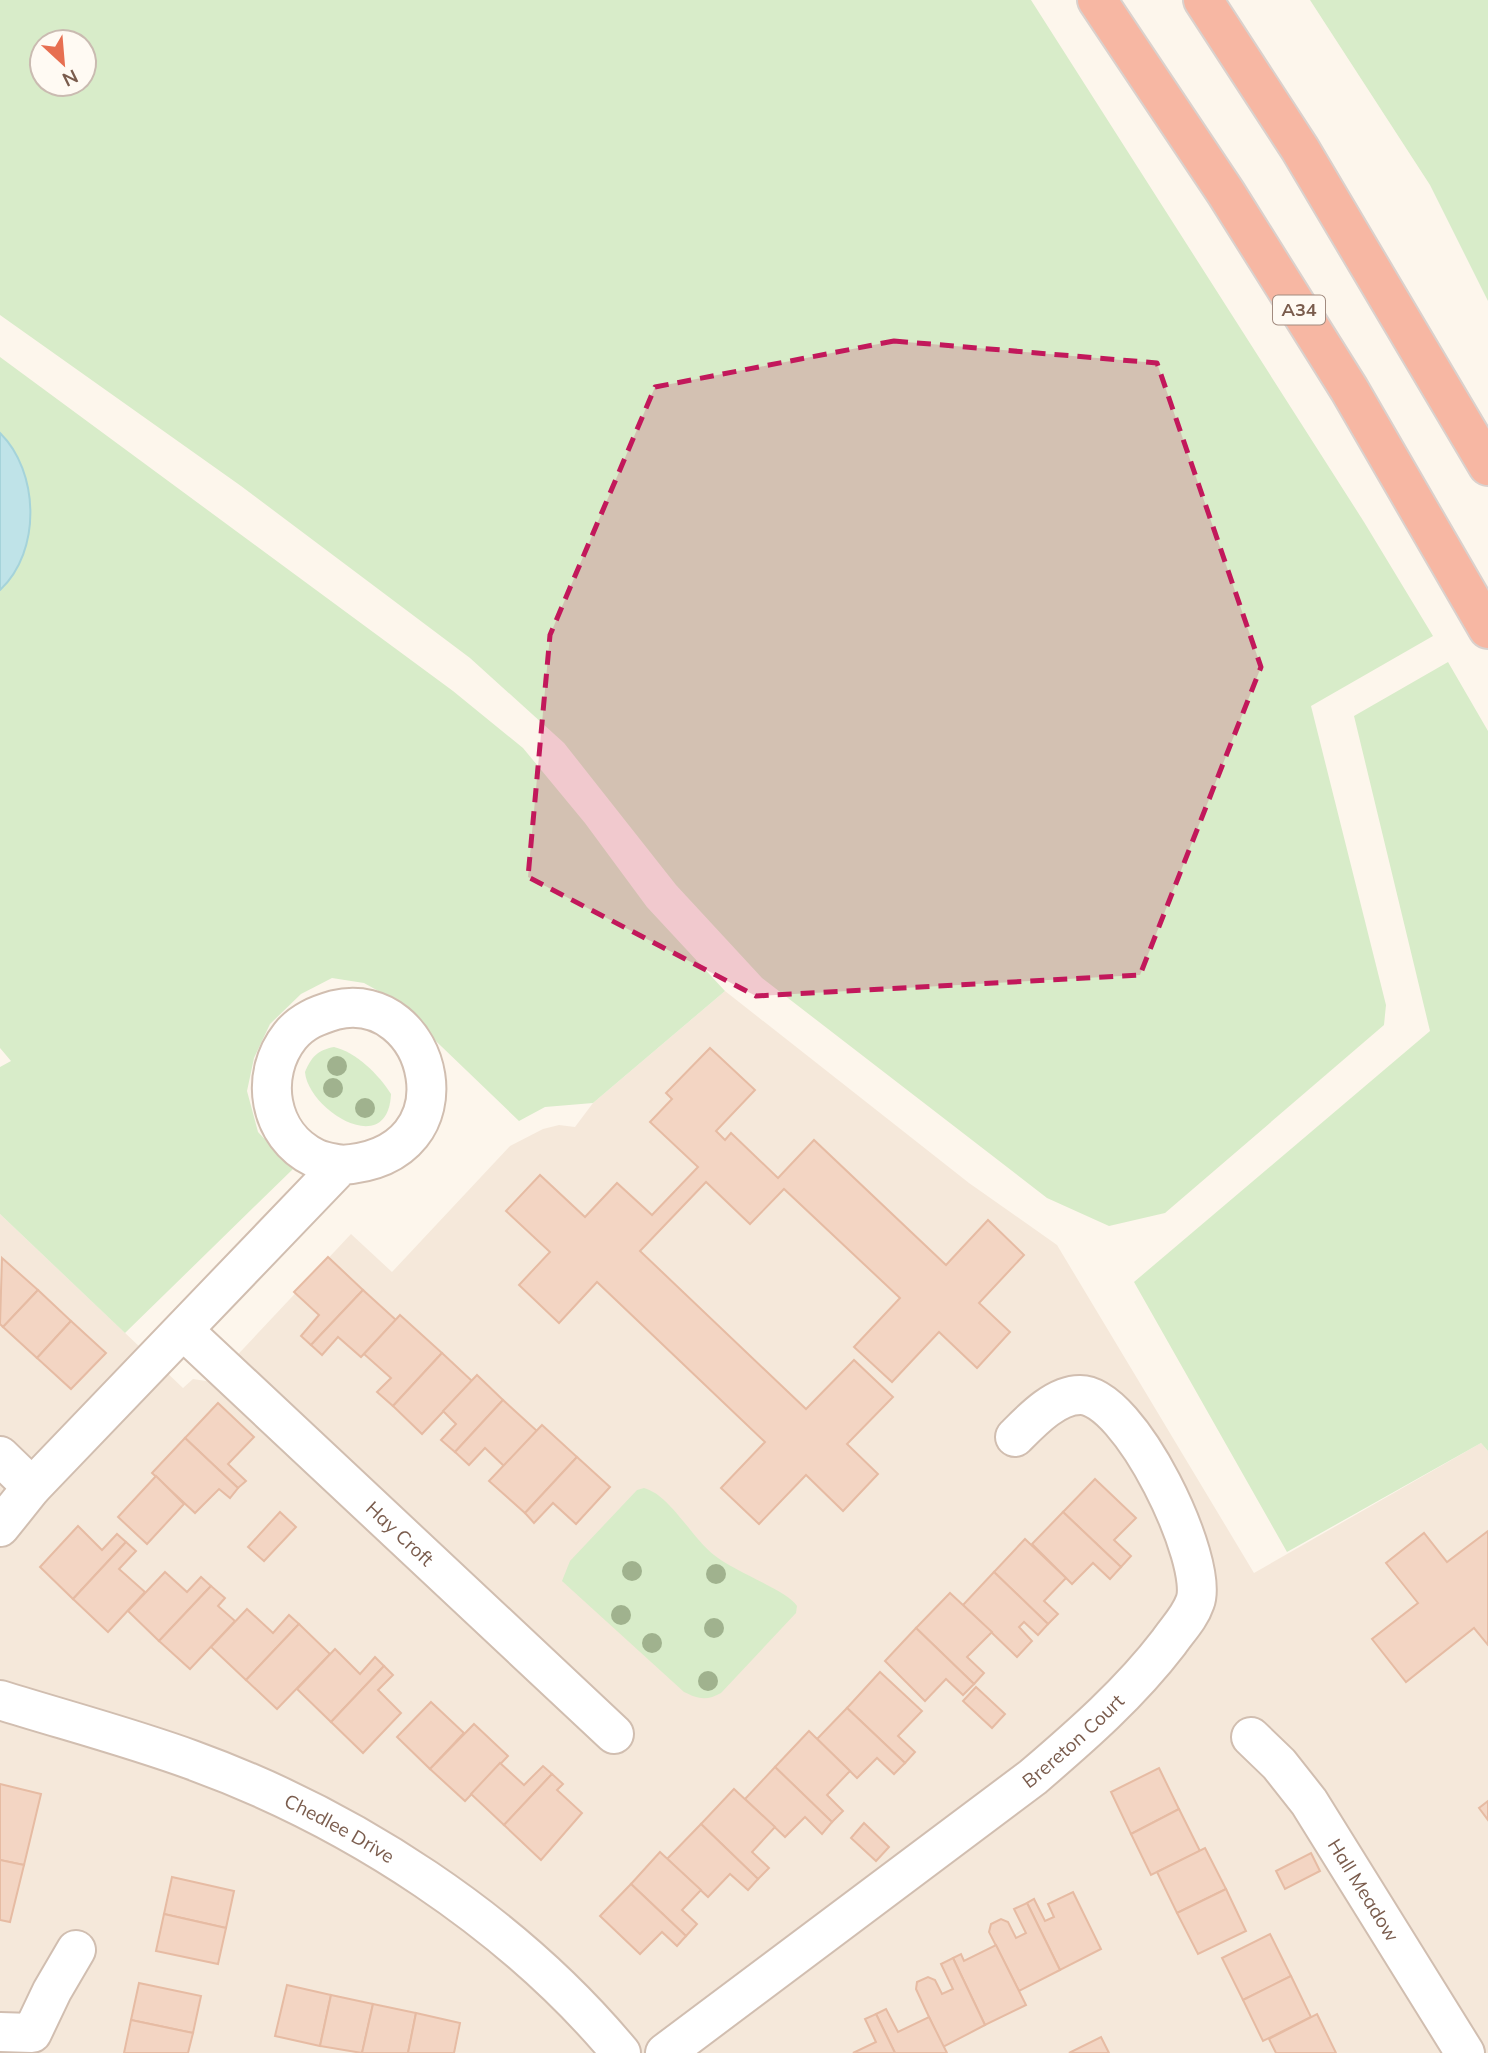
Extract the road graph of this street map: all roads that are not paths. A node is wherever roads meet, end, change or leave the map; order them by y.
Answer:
1 (1097, 0) edge
2 (1203, 0) edge
3 (1488, 466) edge
4 (1488, 629) edge
5 (341, 1165) junction
6 (184, 1331) junction
7 (1014, 1437) dead end
8 (0, 1457) edge
9 (32, 1487) junction
10 (0, 1527) edge
11 (0, 1700) edge
12 (614, 1734) dead end
13 (1251, 1737) dead end
14 (76, 1950) dead end
15 (19, 2039) edge
16 (621, 2053) edge
17 (665, 2053) edge
18 (1465, 2053) edge

1 - 4 highway, A34
2 - 3 highway
5 - 5 street
5 - 6 street
6 - 9 street
6 - 12 street, Hay Croft
7 - 17 street, Brereton Court
8 - 9 street
9 - 10 street
11 - 16 street, Chedlee Drive
13 - 18 street, Hall Meadow
14 - 15 street

